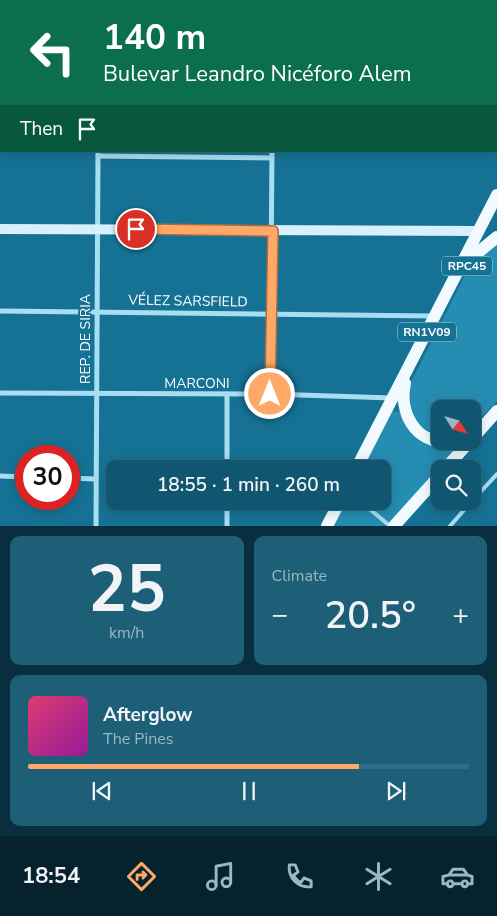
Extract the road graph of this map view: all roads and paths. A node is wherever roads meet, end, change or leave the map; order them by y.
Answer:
1 (98, 154) edge
2 (272, 154) edge
3 (497, 195) edge
4 (0, 228) edge
5 (97, 228) junction
6 (273, 231) junction
7 (478, 231) junction
8 (497, 238) edge
9 (443, 301) junction
10 (0, 311) edge
11 (97, 311) junction
12 (270, 313) junction
13 (435, 316) junction
14 (407, 370) junction
15 (0, 393) edge
16 (96, 394) junction
17 (227, 394) junction
18 (270, 394) junction
19 (393, 398) junction
20 (493, 416) edge
21 (481, 426) edge
22 (481, 429) edge
23 (431, 438) edge
24 (462, 450) edge
25 (227, 460) edge
26 (361, 460) edge
27 (453, 460) edge
28 (497, 474) edge
29 (0, 476) edge
30 (15, 477) edge
31 (80, 478) edge
32 (96, 479) junction
33 (431, 485) edge
34 (481, 491) edge
35 (227, 510) edge
36 (335, 510) edge
37 (372, 510) edge
38 (464, 510) edge
39 (96, 526) edge
40 (227, 526) edge
41 (327, 526) edge
42 (392, 526) edge
43 (450, 526) edge

1 - 2 street
1 - 5 street, REP. DE SIRIA
2 - 6 street
3 - 7 main road, RN1V09
4 - 5 street
5 - 6 street
5 - 11 street, REP. DE SIRIA
6 - 7 street
6 - 12 street
7 - 9 main road, RN1V09
8 - 9 main road, RPC45
9 - 13 main road, RN1V09
10 - 11 street, VÉLEZ SARSFIELD
11 - 12 street, VÉLEZ SARSFIELD
11 - 16 street, REP. DE SIRIA
12 - 13 street, VÉLEZ SARSFIELD
12 - 18 street
13 - 14 main road, RN1V09
14 - 19 main road, RN1V09
14 - 23 main road, RN1V09
15 - 16 street, MARCONI
16 - 17 street, MARCONI
16 - 32 street, REP. DE SIRIA
17 - 18 street, MARCONI
17 - 25 street
18 - 19 street, MARCONI
19 - 26 main road, RN1V09
20 - 21 main road
20 - 22 main road
24 - 27 main road
28 - 34 lane
29 - 30 street
31 - 32 street
32 - 39 street, REP. DE SIRIA
33 - 42 main road
35 - 40 street
36 - 41 main road
37 - 42 lane
38 - 43 lane

